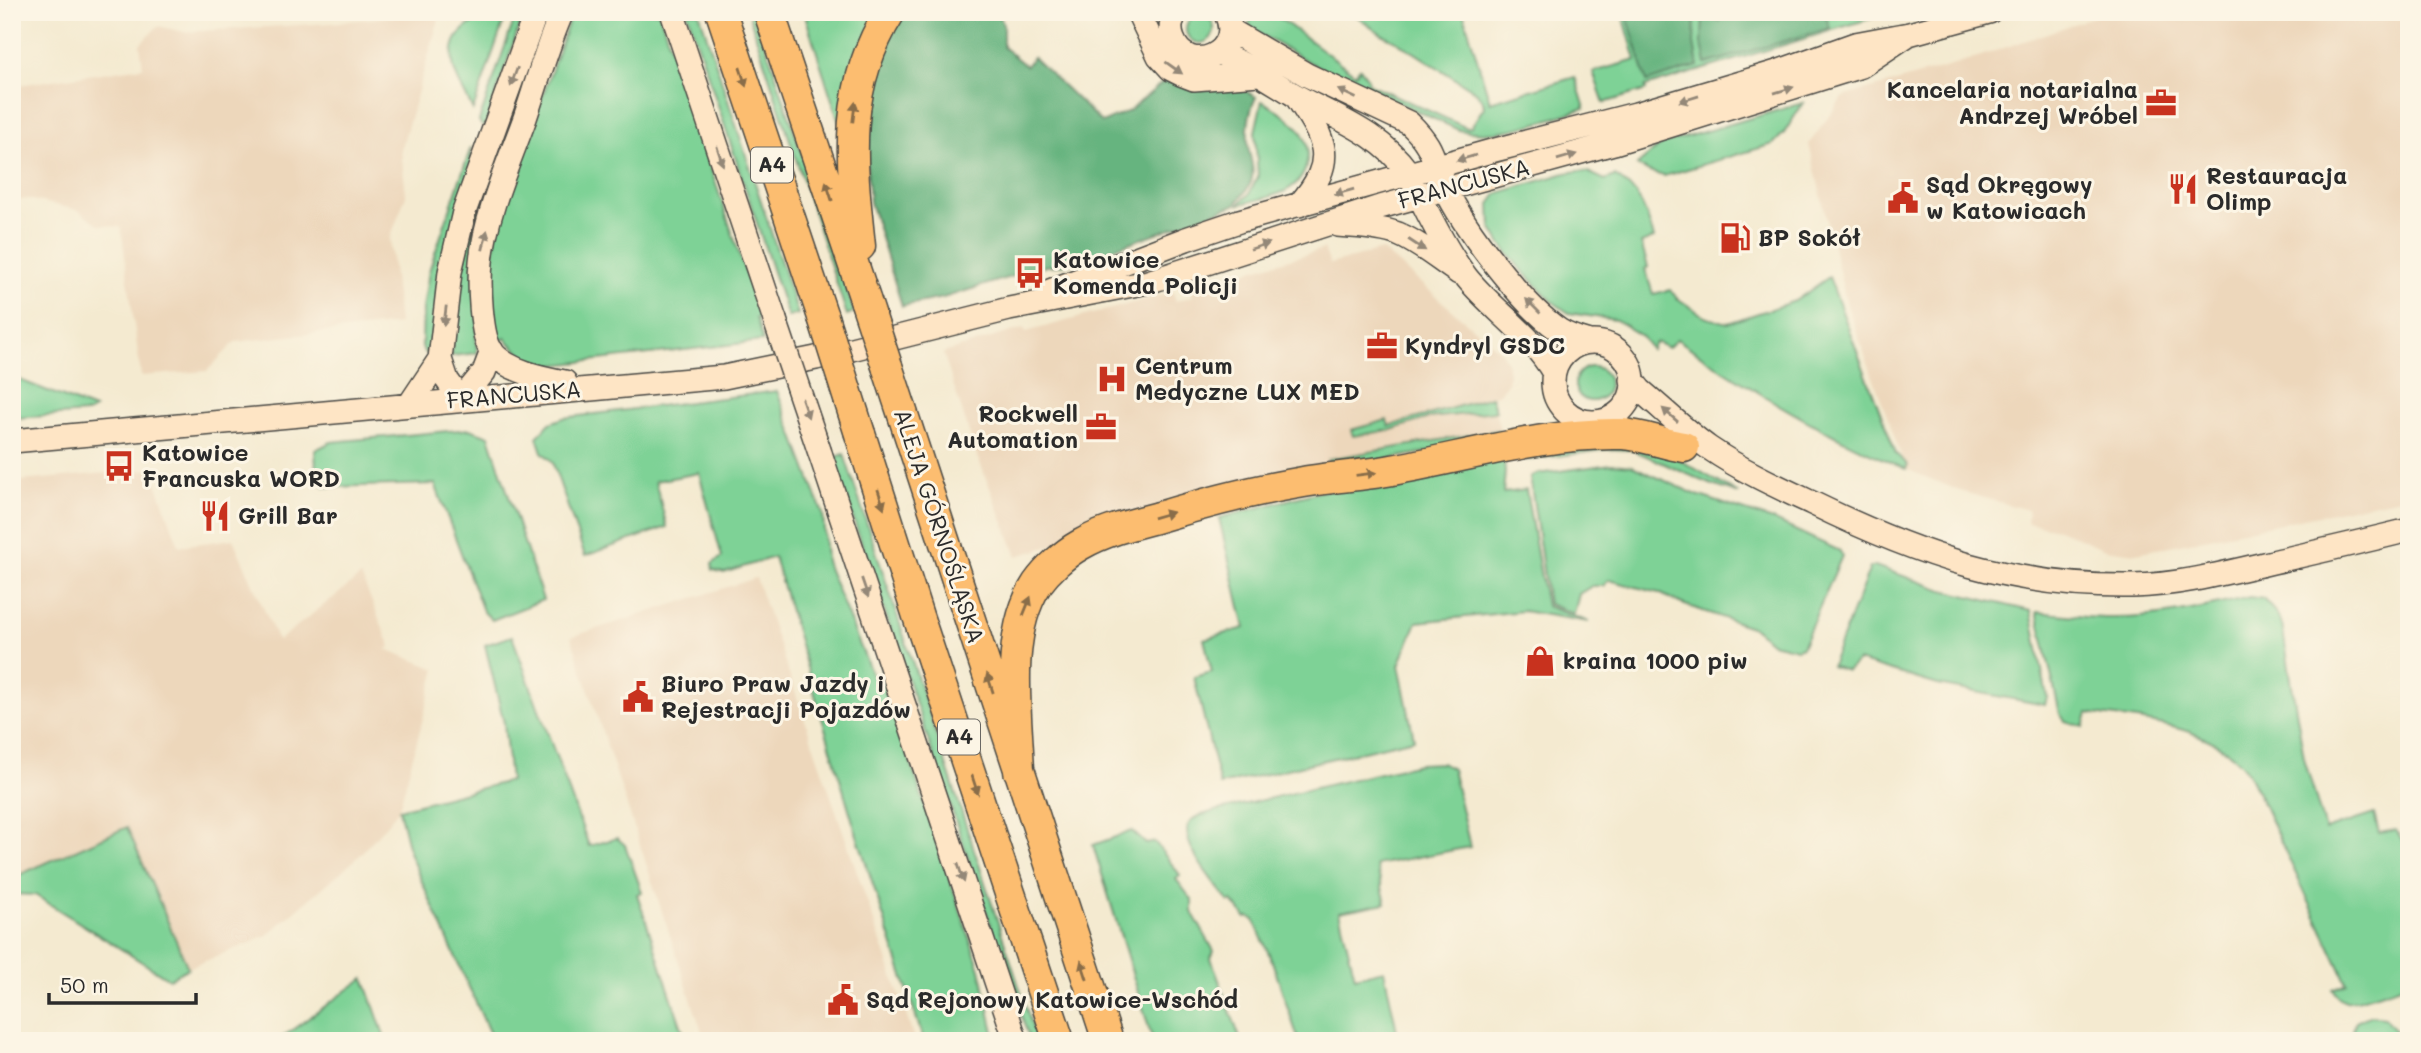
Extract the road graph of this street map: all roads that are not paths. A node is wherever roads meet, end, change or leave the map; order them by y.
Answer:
1 (536, 12) edge
2 (562, 12) edge
3 (721, 12) edge
4 (769, 12) edge
5 (890, 12) edge
6 (1138, 12) edge
7 (1989, 12) edge
8 (672, 15) edge
9 (1168, 17) edge
10 (1227, 21) edge
11 (1909, 34) junction
12 (1218, 53) junction
13 (1259, 74) junction
14 (1296, 96) junction
15 (1437, 166) junction
16 (1409, 174) junction
17 (1501, 175) junction
18 (1445, 189) junction
19 (1419, 195) junction
20 (1298, 205) junction
21 (1466, 221) junction
22 (1328, 224) junction
23 (1468, 279) junction
24 (866, 302) junction
25 (1009, 309) junction
26 (1589, 342) junction
27 (492, 351) junction
28 (440, 359) junction
29 (1554, 373) junction
30 (1632, 380) junction
31 (592, 388) junction
32 (501, 396) junction
33 (461, 400) junction
34 (410, 404) junction
35 (1608, 419) junction
36 (12, 441) edge
37 (1697, 448) junction
38 (2409, 530) edge
39 (1019, 771) junction
40 (1016, 1041) edge
41 (1059, 1041) edge
42 (1108, 1041) edge

1 -> 28 street
27 -> 2 street
3 -> 41 highway, ALEJA GÓRNOŚLĄSKA / A4, bridge
24 -> 4 highway, ALEJA GÓRNOŚLĄSKA / A4
24 -> 5 highway
6 -> 13 street
7 - 11 street, FRANCUSKA
8 -> 40 street, bridge
9 - 12 street
10 - 12 street
15 -> 10 street
11 -> 15 street, FRANCUSKA
17 -> 11 street, FRANCUSKA
12 - 13 street
13 - 14 street
14 - 16 street
14 - 20 street
15 - 16 street, FRANCUSKA
15 - 18 street
16 - 19 street
16 -> 20 street, FRANCUSKA
17 - 18 street, FRANCUSKA
17 - 21 street
18 - 19 street, FRANCUSKA
18 - 21 street
19 - 22 street, FRANCUSKA
19 - 23 street
20 - 25 street, FRANCUSKA
26 -> 21 street
22 -> 23 street
25 -> 22 street, FRANCUSKA
23 - 29 street
39 -> 24 highway, ALEJA GÓRNOŚLĄSKA / A4, bridge
25 - 31 street, FRANCUSKA
26 - 29 street
26 - 30 street
27 - 31 street
27 - 32 street
27 - 33 street
28 - 33 street
28 - 34 street
29 - 35 street
30 - 35 street
37 -> 30 street
31 - 32 street, FRANCUSKA
32 - 33 street, FRANCUSKA
33 - 34 street, FRANCUSKA
34 - 36 street, FRANCUSKA
35 - 37 street
37 - 38 street
39 -> 37 highway
42 -> 39 highway, ALEJA GÓRNOŚLĄSKA / A4

